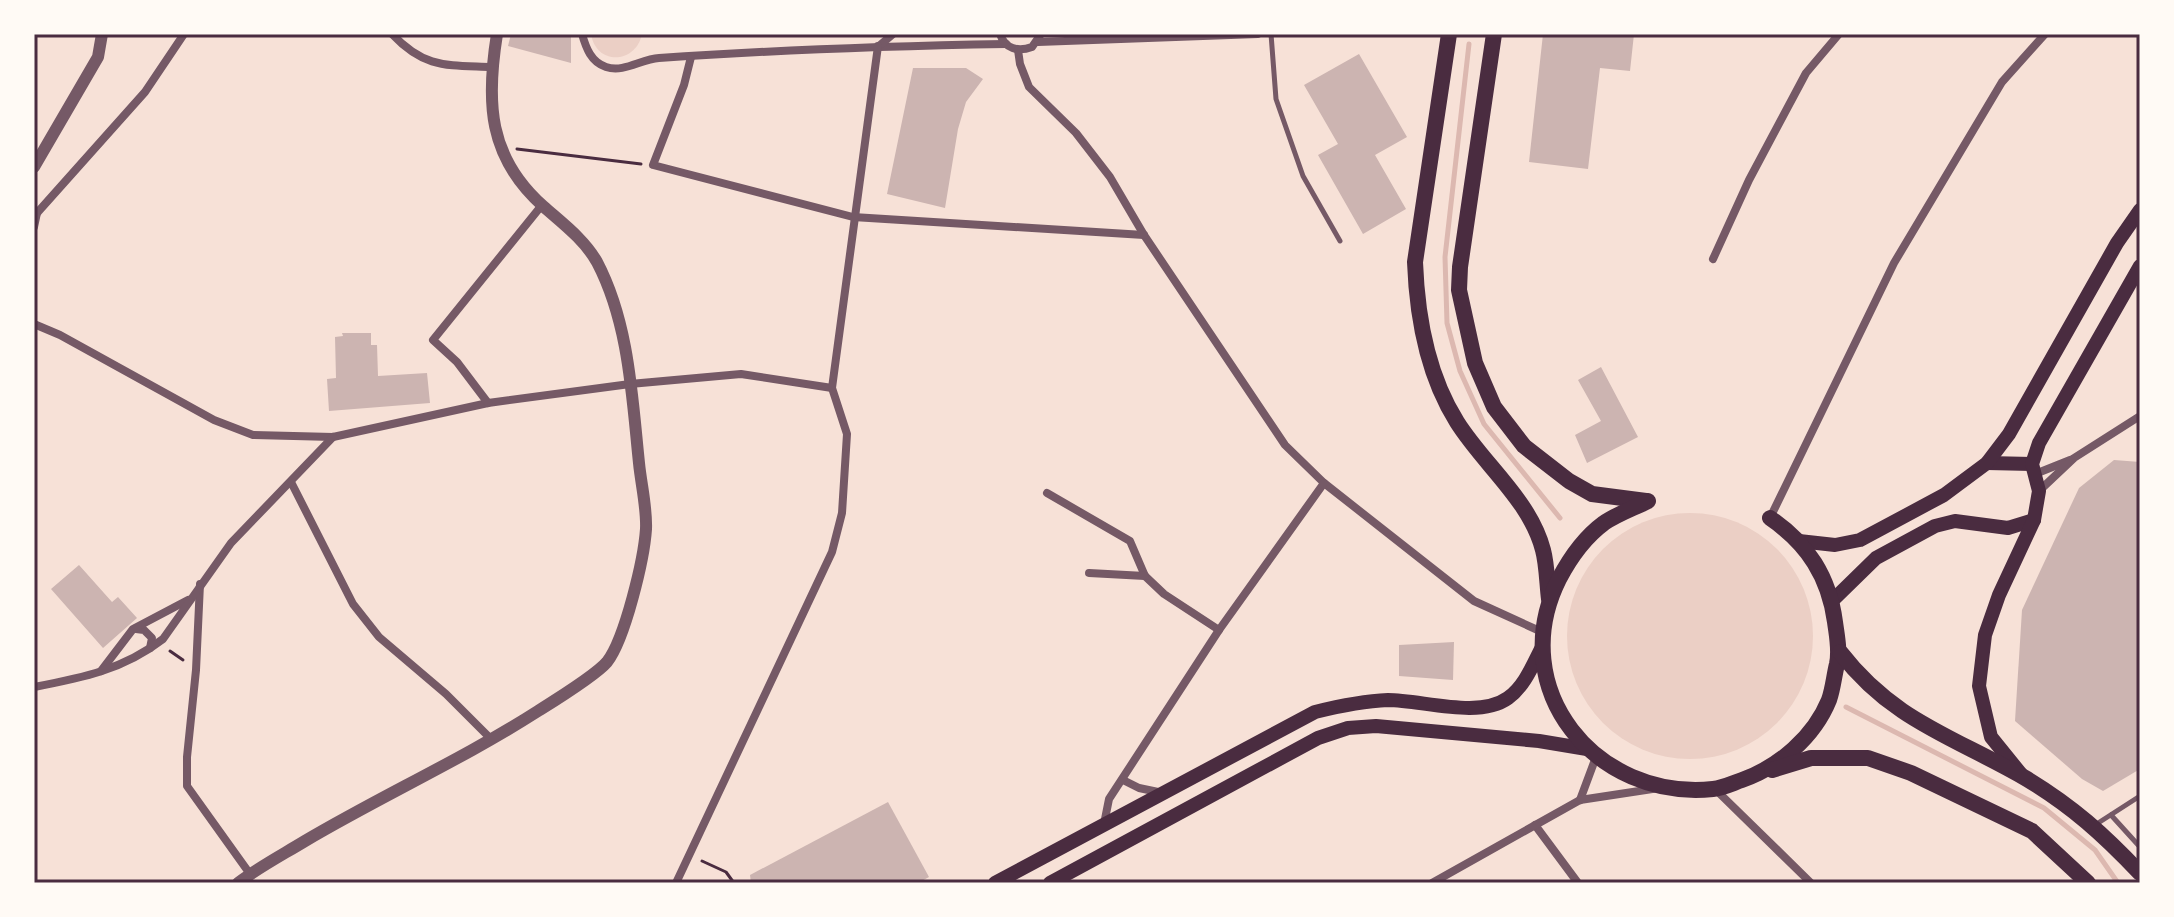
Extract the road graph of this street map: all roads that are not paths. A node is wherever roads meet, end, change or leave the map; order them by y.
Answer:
1 (102, 34) edge
2 (184, 34) edge
3 (392, 34) edge
4 (497, 34) edge
5 (582, 34) edge
6 (893, 34) edge
7 (1000, 34) edge
8 (1258, 34) edge
9 (1271, 34) edge
10 (1449, 34) edge
11 (1839, 34) edge
12 (2045, 34) edge
13 (1490, 37) edge
14 (1039, 38) edge
15 (1006, 44) junction
16 (878, 46) junction
17 (1018, 50) junction
18 (691, 57) junction
19 (492, 67) junction
20 (34, 167) edge
21 (542, 205) junction
22 (2140, 210) edge
23 (36, 212) edge
24 (853, 217) junction
25 (34, 227) edge
26 (1144, 235) junction
27 (1340, 241) dead end
28 (1713, 259) dead end
29 (2140, 266) edge
30 (34, 324) edge
31 (630, 384) junction
32 (832, 388) junction
33 (488, 403) junction
34 (2140, 416) edge
35 (333, 437) junction
36 (2074, 458) junction
37 (1987, 463) junction
38 (2034, 469) junction
39 (291, 482) junction
40 (1324, 483) junction
41 (2039, 491) junction
42 (1047, 493) dead end
43 (1770, 518) joint
44 (2034, 520) junction
45 (1799, 541) junction
46 (1089, 573) dead end
47 (1145, 576) junction
48 (200, 584) junction
49 (189, 599) junction
50 (1549, 599) junction
51 (1832, 601) junction
52 (133, 629) junction
53 (1219, 630) junction
54 (1542, 639) junction
55 (150, 649) junction
56 (1840, 652) junction
57 (99, 674) junction
58 (34, 687) edge
59 (492, 740) junction
60 (1591, 753) junction
61 (1762, 773) junction
62 (2025, 778) junction
63 (1123, 780) junction
64 (1659, 788) junction
65 (1715, 789) junction
66 (1166, 794) junction
67 (2140, 796) edge
68 (1580, 800) junction
69 (2111, 815) junction
70 (1103, 825) junction
71 (1535, 825) junction
72 (2094, 826) junction
73 (2140, 847) edge
74 (2140, 873) edge
75 (250, 874) junction
76 (238, 883) edge
77 (676, 883) edge
78 (995, 883) edge
79 (1050, 883) edge
80 (1432, 883) edge
81 (1578, 883) edge
82 (1811, 883) edge
83 (2088, 883) edge

1 - 20 street
2 - 23 street
3 - 19 street
4 - 19 street
5 - 18 street
6 - 16 street
7 - 15 street
8 - 14 street
9 - 27 lane
10 - 50 main road
11 - 28 street
12 - 43 street
13 - 50 main road
14 - 17 street
15 - 16 street
15 - 17 street
16 - 18 street
16 - 24 street
17 - 26 street
18 - 24 street
19 - 21 street
21 - 31 street
21 - 33 street
22 - 37 main road
23 - 25 street
24 - 26 street
24 - 32 street
26 - 40 street
29 - 38 main road
30 - 35 street
31 - 32 street
31 - 33 street
31 - 59 street
32 - 77 street
33 - 35 street
34 - 36 street
35 - 39 street
36 - 38 street
36 - 41 street
37 - 38 main road
37 - 45 main road
38 - 41 main road
39 - 48 street
39 - 59 street
40 - 53 street
40 - 54 street
41 - 44 main road
42 - 47 street
43 - 45 main road
44 - 51 main road
44 - 62 main road
45 - 51 main road
46 - 47 street
47 - 53 street
48 - 49 street
48 - 75 street
49 - 52 street
49 - 55 street
50 - 54 main road
51 - 56 main road
52 - 55 street
52 - 57 street
53 - 63 street
54 - 60 main road
54 - 66 main road
55 - 57 street
56 - 61 main road
56 - 62 main road
57 - 58 street
59 - 75 street
60 - 64 main road
60 - 68 street
60 - 79 main road
61 - 65 main road
61 - 83 main road
62 - 72 main road
63 - 66 street
63 - 70 street
64 - 65 main road
64 - 68 street
65 - 82 street
66 - 70 main road
67 - 69 lane
68 - 71 street
69 - 72 lane
69 - 73 lane
70 - 78 main road
71 - 80 street
71 - 81 street
72 - 74 main road
75 - 76 street

